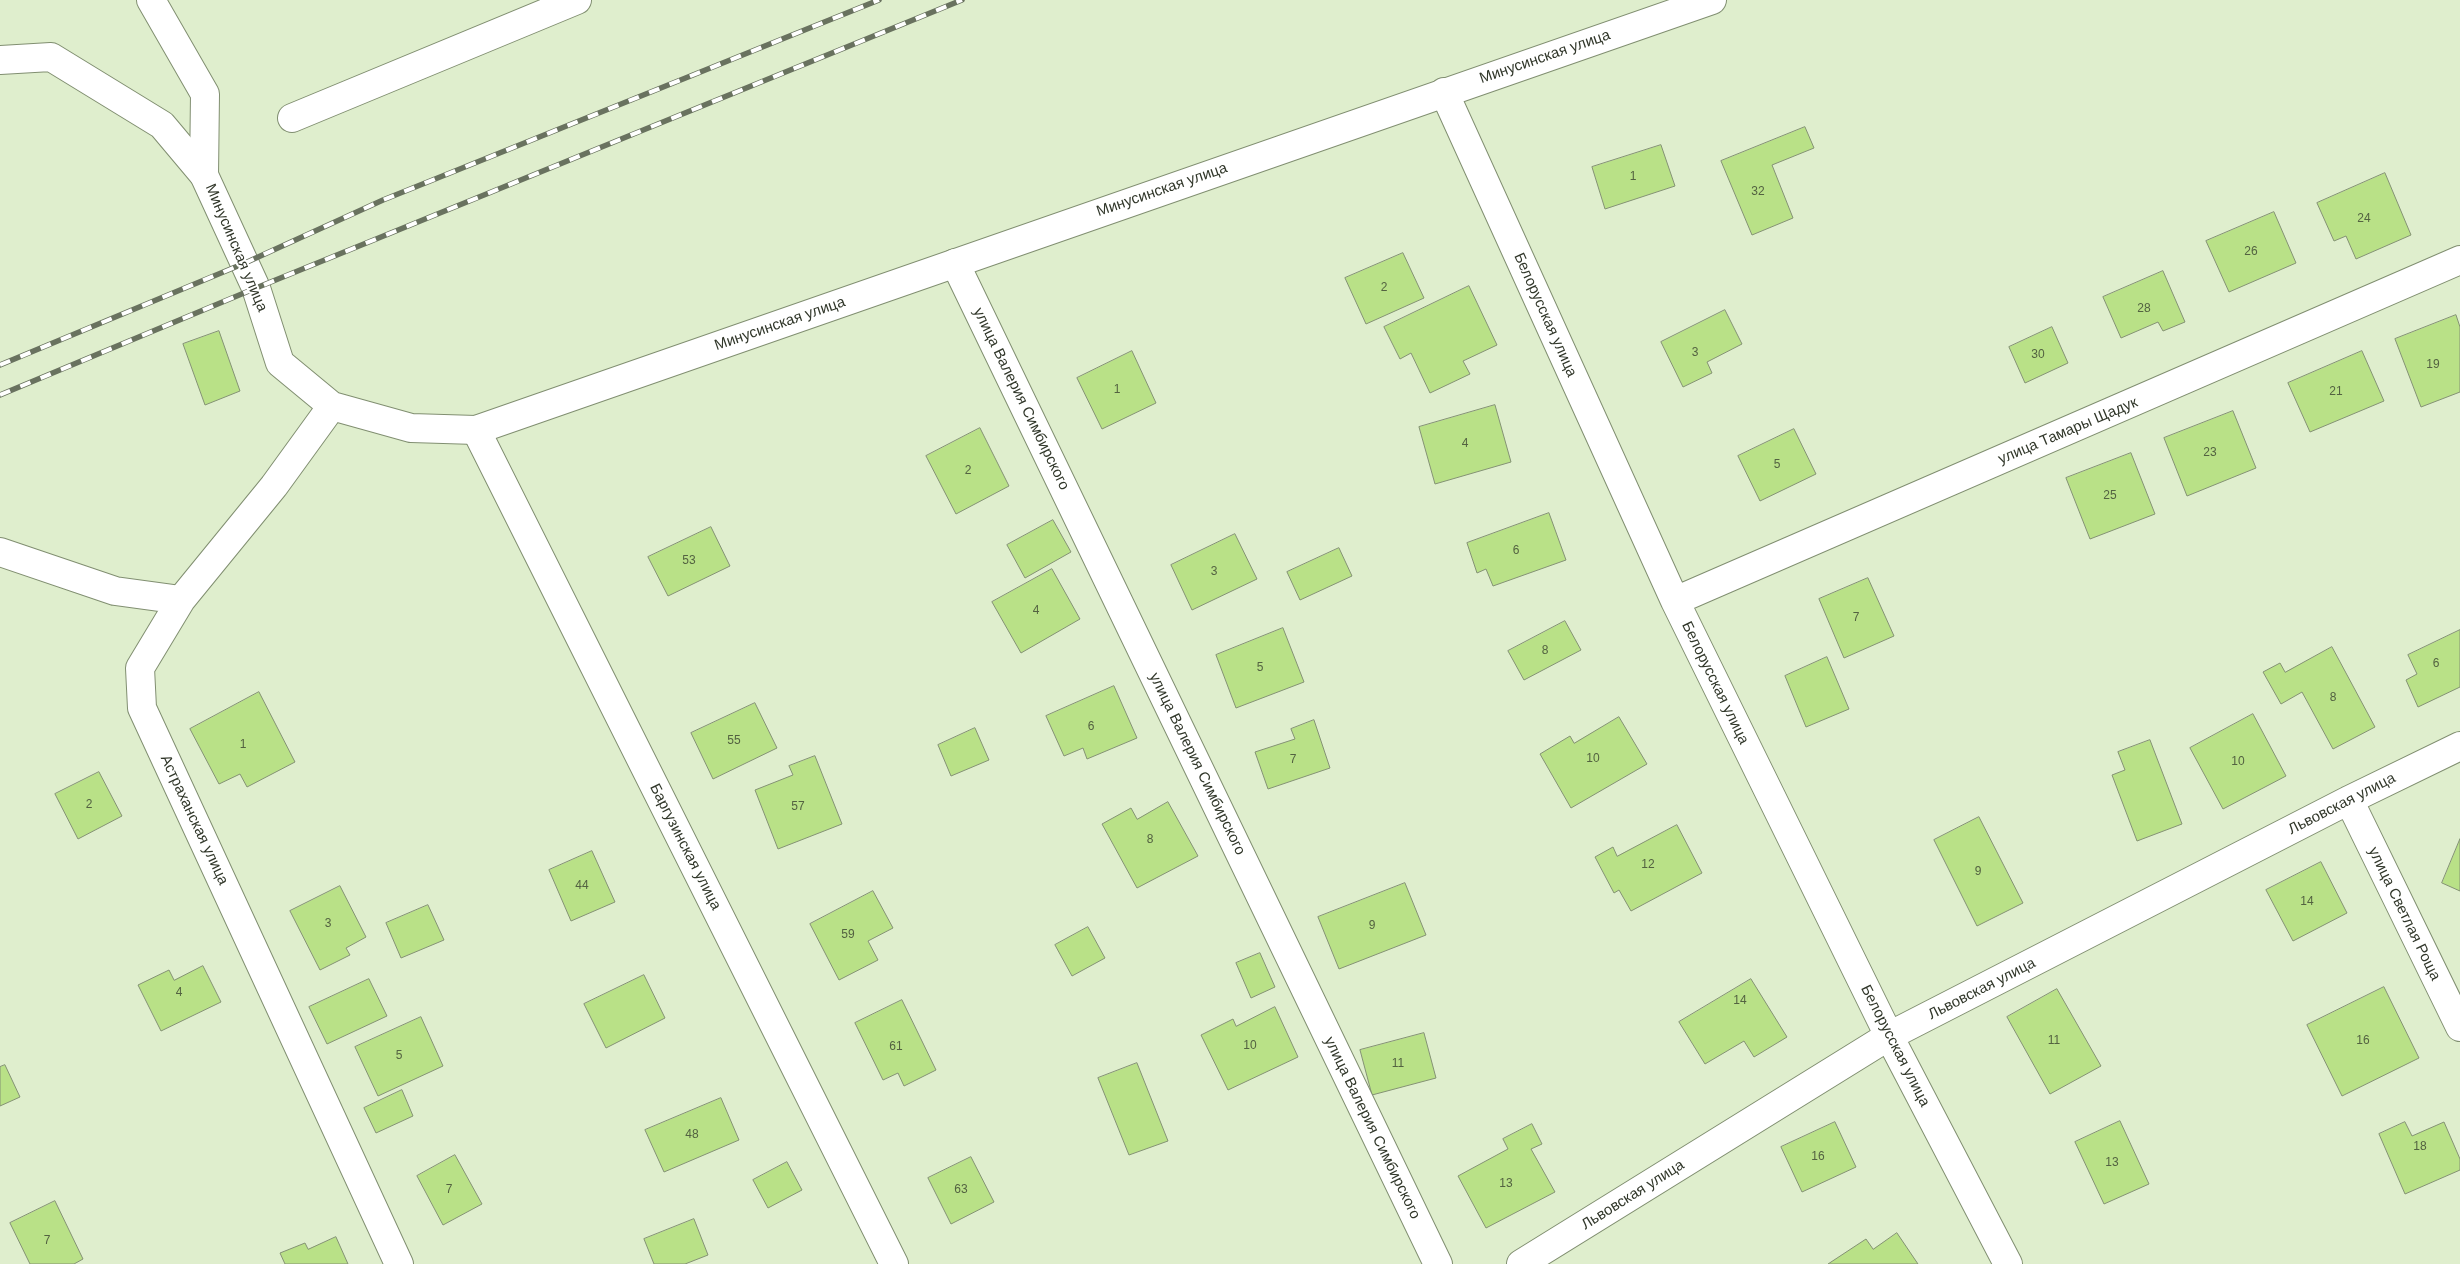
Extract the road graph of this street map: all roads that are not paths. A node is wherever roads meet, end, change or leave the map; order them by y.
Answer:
1 (151, 0) edge
2 (577, 0) edge
3 (1712, 0) edge
4 (0, 60) edge
5 (1444, 92) junction
6 (292, 118) dead end
7 (204, 174) junction
8 (2460, 260) edge
9 (955, 263) junction
10 (332, 406) junction
11 (476, 430) junction
12 (0, 552) edge
13 (180, 600) junction
14 (1675, 601) junction
15 (2460, 746) edge
16 (2349, 800) junction
17 (2460, 1027) edge
18 (1889, 1036) junction
19 (399, 1264) edge
20 (894, 1264) edge
21 (1438, 1264) edge
22 (1521, 1264) edge
23 (2008, 1264) edge

1 - 7 street
2 - 6 street
3 - 5 street, Минусинская улица
4 - 7 street, Минусинская улица
5 - 9 street, Минусинская улица
5 - 14 street, Белорусская улица
7 - 10 street, Минусинская улица
8 - 14 street, улица Тамары Щадук
9 - 11 street, Минусинская улица
9 - 21 street, улица Валерия Симбирского
10 - 11 street, Минусинская улица
10 - 13 street, Астраханская улица
11 - 20 street, Баргузинская улица
12 - 13 street
13 - 19 street, Астраханская улица
14 - 18 street, Белорусская улица
15 - 16 street, Львовская улица
16 - 17 street, улица Светлая Роща
16 - 18 street, Львовская улица
18 - 22 street, Львовская улица
18 - 23 street, Белорусская улица

